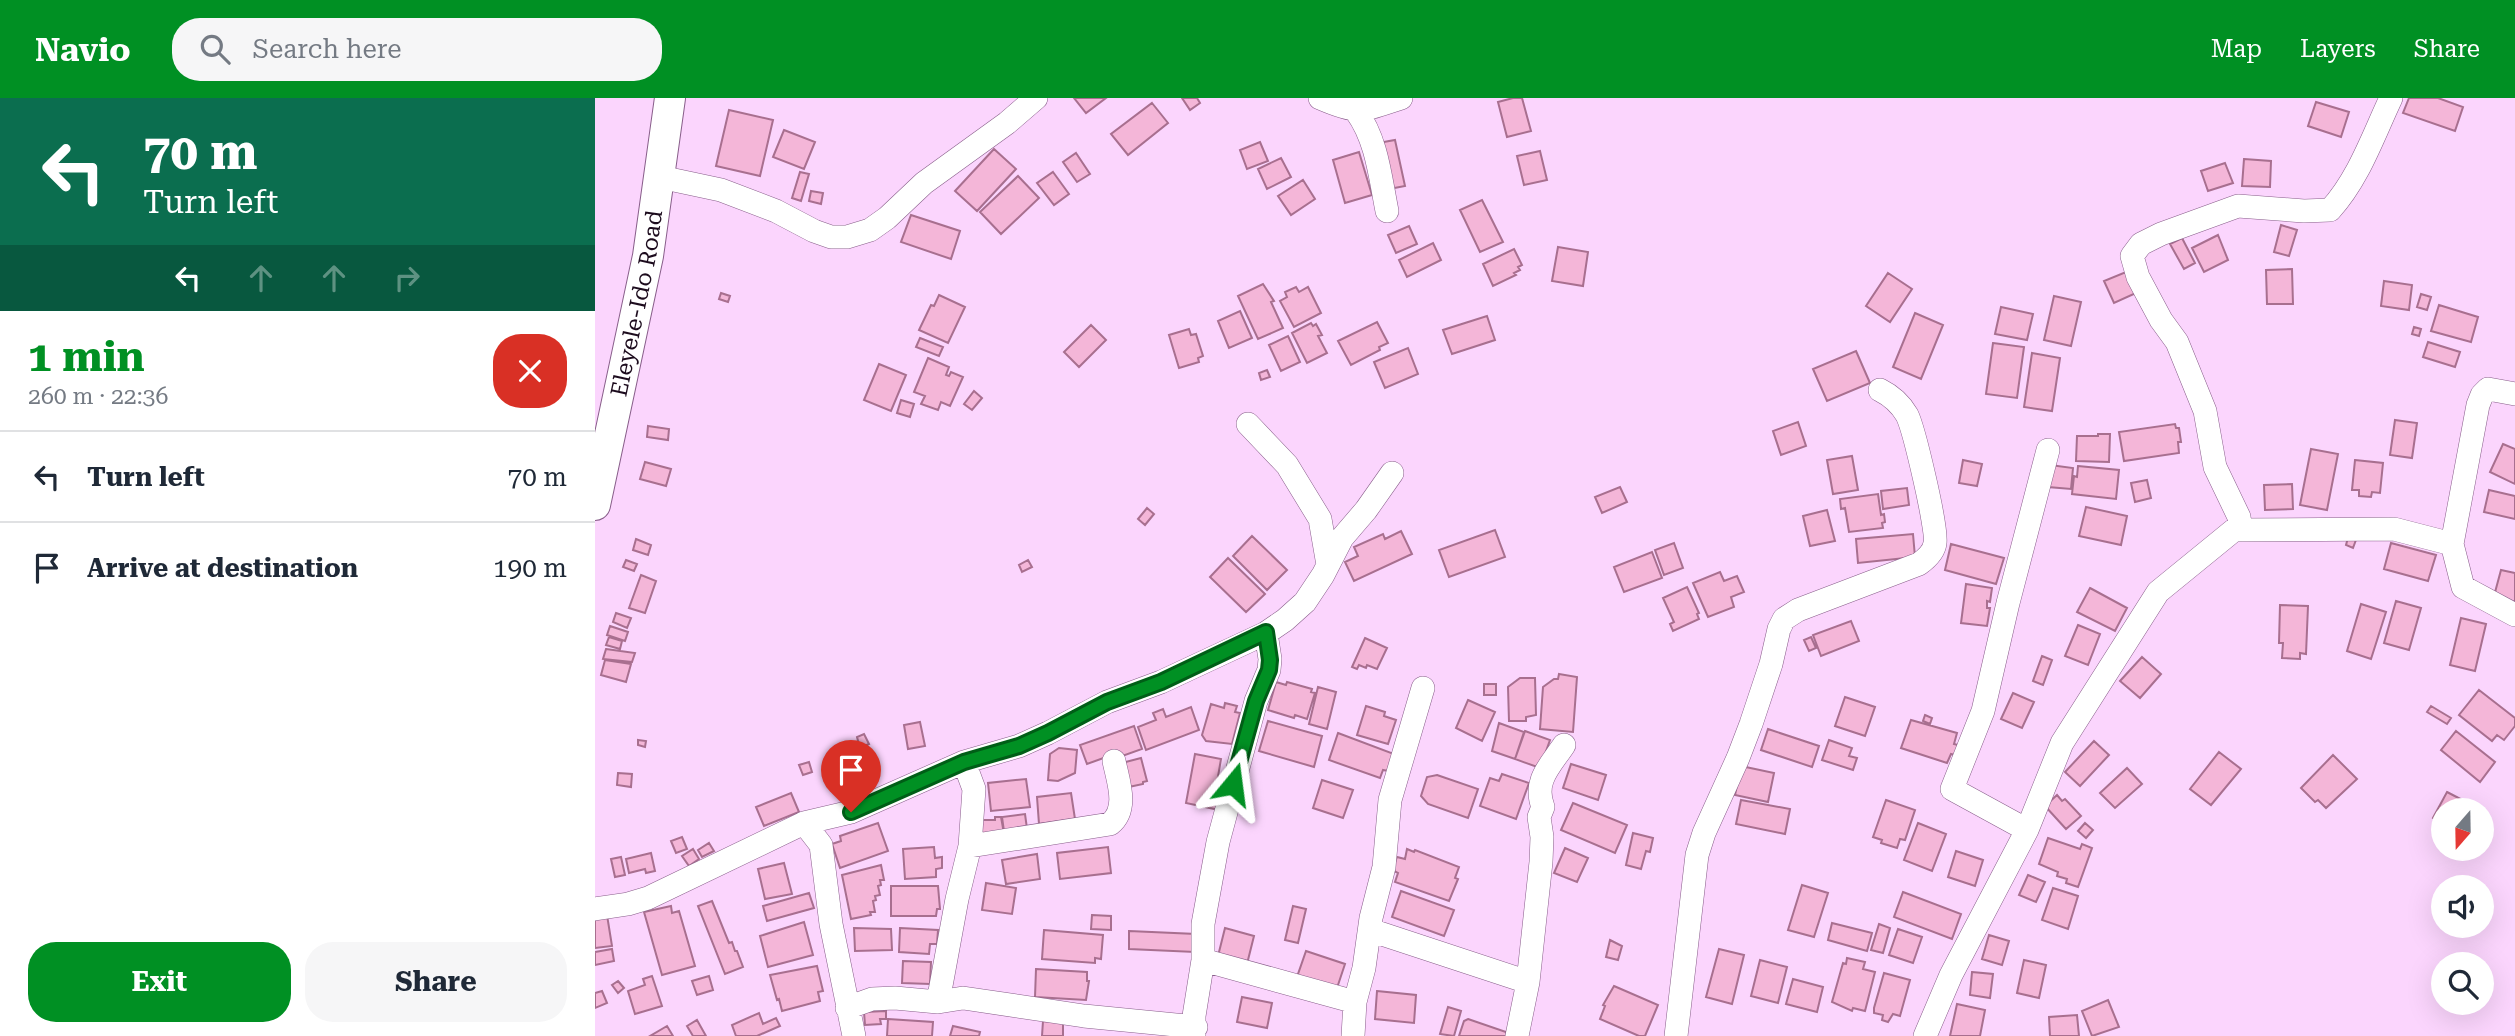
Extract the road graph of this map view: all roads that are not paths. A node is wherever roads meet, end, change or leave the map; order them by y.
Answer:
1 (670, 98) edge
2 (1036, 98) edge
3 (1319, 98) edge
4 (1401, 98) edge
5 (2391, 98) edge
6 (1356, 111) junction
7 (660, 177) junction
8 (1387, 211) dead end
9 (1880, 390) dead end
10 (2515, 394) edge
11 (1248, 424) dead end
12 (2048, 450) dead end
13 (1392, 473) dead end
14 (595, 505) edge
15 (2241, 530) junction
16 (2452, 544) junction
17 (1328, 565) junction
18 (2515, 615) edge
19 (1266, 632) junction
20 (1423, 688) dead end
21 (1564, 745) dead end
22 (1114, 761) dead end
23 (964, 762) junction
24 (804, 823) junction
25 (2027, 830) junction
26 (970, 846) junction
27 (595, 909) edge
28 (1370, 930) junction
29 (1203, 960) junction
30 (1528, 982) junction
31 (938, 1002) junction
32 (1355, 1002) junction
33 (847, 1008) junction
34 (1195, 1032) edge
35 (854, 1036) edge
36 (1353, 1036) edge
37 (1517, 1036) edge
38 (1676, 1036) edge
39 (1925, 1036) edge

1 - 7 main road, Eleyele-Ido Road
2 - 7 street
3 - 6 street
4 - 6 street
5 - 15 street
6 - 8 street
7 - 14 main road, Eleyele-Ido Road
9 - 38 street
10 - 16 street
11 - 17 street
12 - 25 street
13 - 17 street
15 - 16 street
15 - 25 street
16 - 18 street
17 - 19 street
19 - 23 street
19 - 29 street
20 - 28 street
21 - 30 street
22 - 26 street
23 - 24 street
23 - 26 street
24 - 27 street
24 - 33 street
25 - 39 street
26 - 31 street
28 - 30 street
28 - 32 street
29 - 32 street
29 - 34 street
30 - 37 street
31 - 33 street
31 - 34 street
32 - 36 street
33 - 35 street

